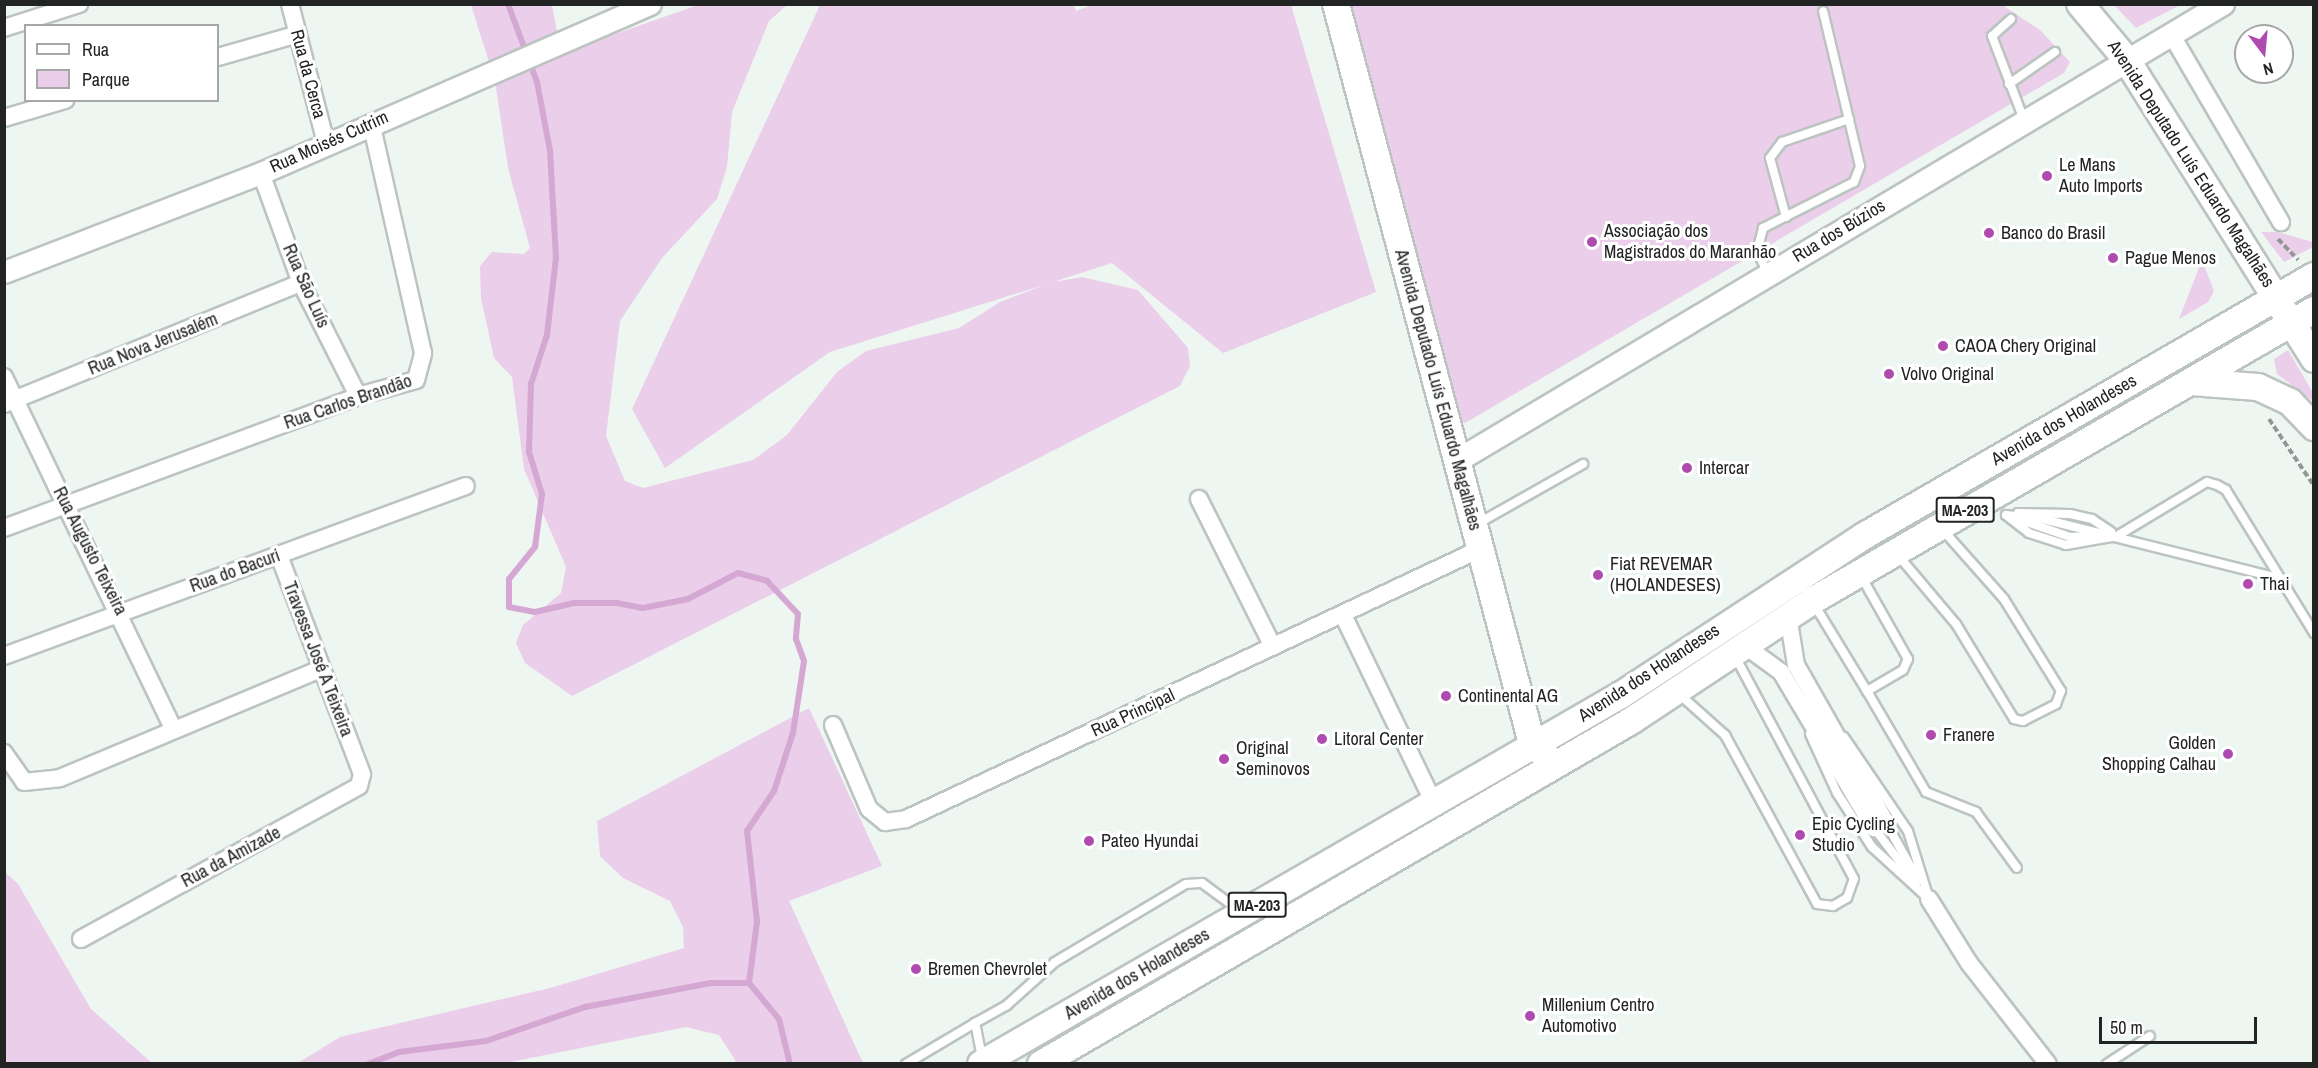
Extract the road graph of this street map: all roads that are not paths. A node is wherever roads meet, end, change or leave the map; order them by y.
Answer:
1 (79, 4) edge
2 (290, 4) edge
3 (1336, 4) edge
4 (2080, 4) edge
5 (2223, 4) edge
6 (643, 6) edge
7 (1823, 11) dead end
8 (2011, 19) dead end
9 (4, 28) edge
10 (298, 34) junction
11 (2171, 34) junction
12 (2055, 52) dead end
13 (219, 57) edge
14 (2126, 59) junction
15 (2009, 84) junction
16 (58, 102) edge
17 (4, 118) edge
18 (1849, 119) junction
19 (2024, 120) junction
20 (370, 123) junction
21 (326, 143) junction
22 (261, 173) junction
23 (1786, 216) junction
24 (2281, 222) dead end
25 (4, 272) edge
26 (1769, 274) junction
27 (2313, 276) edge
28 (301, 283) junction
29 (2277, 298) junction
30 (2303, 316) edge
31 (2313, 359) edge
32 (4, 377) edge
33 (2190, 382) junction
34 (358, 396) junction
35 (9, 402) edge
36 (2313, 427) edge
37 (1457, 461) junction
38 (1583, 464) dead end
39 (466, 486) dead end
40 (1199, 499) dead end
41 (1974, 504) junction
42 (67, 505) junction
43 (2006, 515) junction
44 (1939, 525) junction
45 (4, 528) edge
46 (2117, 536) junction
47 (1477, 537) junction
48 (1895, 551) junction
49 (279, 555) junction
50 (1859, 573) junction
51 (2281, 579) junction
52 (1812, 601) junction
53 (122, 612) junction
54 (1343, 615) junction
55 (1788, 616) junction
56 (2313, 633) edge
57 (1273, 647) junction
58 (1739, 649) junction
59 (4, 656) edge
60 (320, 669) junction
61 (1867, 691) junction
62 (1676, 692) junction
63 (1800, 707) junction
64 (1827, 721) junction
65 (833, 725) dead end
66 (172, 726) junction
67 (1533, 747) junction
68 (4, 753) edge
69 (1558, 763) junction
70 (358, 764) joint
71 (1434, 803) junction
72 (1879, 824) junction
73 (2017, 868) dead end
74 (1929, 899) junction
75 (1242, 914) junction
76 (81, 939) dead end
77 (975, 1023) junction
78 (2150, 1036) dead end
79 (982, 1063) edge
80 (906, 1064) edge
81 (1041, 1064) edge
82 (2048, 1064) edge
83 (2107, 1064) edge

1 - 9 street
2 - 10 street, Rua da Cerca
3 - 37 main road, Avenida Deputado Luís Eduardo Magalhães
4 - 14 main road, Avenida Deputado Luís Eduardo Magalhães
5 - 11 main road, Rua dos Búzios
6 - 20 street, Rua Moisés Cutrim
7 - 18 lane
8 - 15 lane
10 - 13 street
10 - 21 street, Rua da Cerca
11 - 14 main road, Rua dos Búzios
11 - 24 street
12 - 15 lane
14 - 19 main road, Rua dos Búzios
14 - 29 main road, Avenida Deputado Luís Eduardo Magalhães
15 - 19 lane
16 - 17 street
18 - 23 lane
18 - 23 lane
19 - 26 main road, Rua dos Búzios
20 - 21 street, Rua Moisés Cutrim
20 - 34 street, Rua Carlos Brandão
21 - 22 street, Rua Moisés Cutrim
22 - 25 street, Rua Moisés Cutrim
22 - 28 street, Rua São Luís
23 - 26 lane
26 - 37 main road, Rua dos Búzios
27 - 29 main road, Avenida dos Holandeses / MA-203
28 - 34 street, Rua São Luís
28 - 35 street, Rua Nova Jerusalém
29 - 30 main road, Avenida Deputado Luís Eduardo Magalhães
29 - 67 main road, Avenida dos Holandeses / MA-203
30 - 31 main road, Avenida Deputado Luís Eduardo Magalhães
30 - 33 main road, Avenida dos Holandeses / MA-203
32 - 35 street, Rua Augusto Teixeira
33 - 36 main road
33 - 41 main road, Avenida dos Holandeses / MA-203
34 - 42 street, Rua Carlos Brandão
35 - 42 street, Rua Augusto Teixeira
37 - 47 main road, Avenida Deputado Luís Eduardo Magalhães
38 - 47 lane
39 - 49 street, Rua do Bacuri
40 - 57 street
41 - 43 lane
41 - 44 main road, Avenida dos Holandeses / MA-203
42 - 45 street
42 - 53 street, Rua Augusto Teixeira
43 - 46 lane
43 - 46 lane
44 - 48 main road, Avenida dos Holandeses / MA-203
44 - 48 lane
46 - 51 lane
46 - 51 lane
47 - 54 street, Rua Principal
47 - 67 main road, Avenida Deputado Luís Eduardo Magalhães
48 - 50 main road, Avenida dos Holandeses / MA-203
49 - 53 street, Rua do Bacuri
49 - 60 street, Travessa José A Teixeira
50 - 52 main road, Avenida dos Holandeses / MA-203
50 - 61 lane
51 - 56 lane
52 - 55 main road, Avenida dos Holandeses / MA-203
52 - 61 lane
53 - 59 street, Rua do Bacuri
53 - 66 street, Rua Augusto Teixeira
54 - 57 street, Rua Principal
54 - 71 street
55 - 58 main road, Avenida dos Holandeses / MA-203
55 - 64 street
57 - 65 street, Rua Principal
58 - 62 main road, Avenida dos Holandeses / MA-203
58 - 62 lane
58 - 63 street
60 - 66 street
60 - 70 street, Travessa José A Teixeira
61 - 73 lane
62 - 69 main road, Avenida dos Holandeses / MA-203
63 - 72 street
63 - 74 lane
64 - 72 street
64 - 74 lane
66 - 68 street
67 - 69 main road
67 - 71 main road, Avenida dos Holandeses / MA-203
69 - 81 main road, Avenida dos Holandeses / MA-203
70 - 76 street, Rua da Amizade
71 - 75 main road, Avenida dos Holandeses / MA-203
72 - 74 lane
72 - 74 lane
74 - 82 street
75 - 77 lane
75 - 79 main road, Avenida dos Holandeses / MA-203
77 - 79 lane
77 - 80 lane
78 - 83 lane

